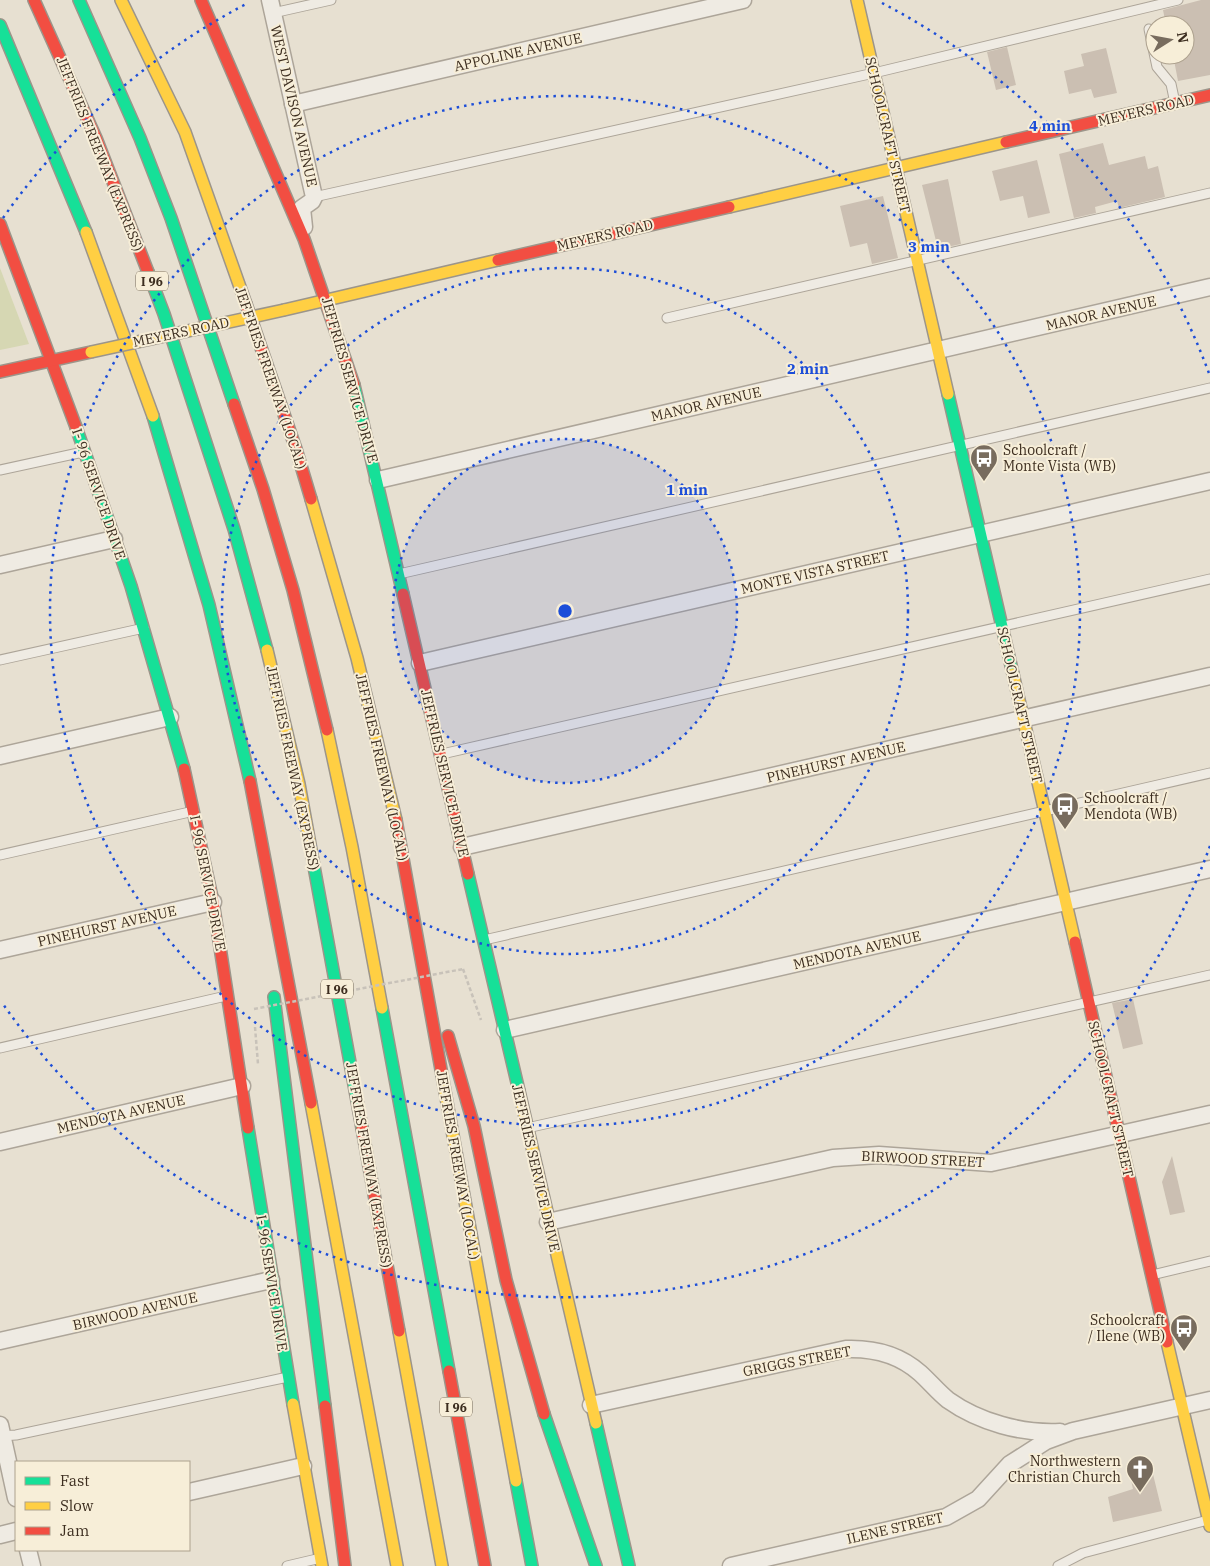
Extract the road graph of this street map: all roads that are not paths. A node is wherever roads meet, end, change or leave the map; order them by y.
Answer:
1 (34, 0) edge
2 (79, 0) edge
3 (121, 0) edge
4 (201, 0) edge
5 (331, 0) edge
6 (743, 0) edge
7 (857, 0) edge
8 (1178, 0) edge
9 (271, 7) edge
10 (0, 25) edge
11 (147, 26) dead end
12 (1157, 65) edge
13 (874, 73) junction
14 (13, 86) dead end
15 (1210, 95) edge
16 (1175, 103) junction
17 (293, 104) junction
18 (42, 125) junction
19 (185, 132) junction
20 (896, 168) junction
21 (1210, 194) edge
22 (314, 197) junction
23 (0, 224) edge
24 (305, 237) junction
25 (917, 262) junction
26 (1210, 287) edge
27 (328, 300) junction
28 (667, 318) dead end
29 (938, 350) junction
30 (53, 361) junction
31 (0, 372) edge
32 (1210, 388) edge
33 (960, 444) junction
34 (84, 452) junction
35 (0, 470) edge
36 (378, 480) junction
37 (1210, 480) edge
38 (980, 534) junction
39 (114, 538) junction
40 (0, 565) edge
41 (399, 574) junction
42 (1210, 579) edge
43 (144, 628) junction
44 (1002, 628) junction
45 (0, 660) edge
46 (420, 663) junction
47 (1210, 676) edge
48 (170, 716) junction
49 (1024, 720) junction
50 (441, 754) junction
51 (0, 756) edge
52 (1210, 773) edge
53 (194, 811) junction
54 (1045, 812) junction
55 (462, 847) junction
56 (0, 855) edge
57 (1210, 869) edge
58 (269, 881) junction
59 (213, 902) junction
60 (1066, 903) junction
61 (484, 940) junction
62 (269, 949) dead end
63 (0, 950) edge
64 (423, 968) junction
65 (1210, 975) edge
66 (273, 987) dead end
67 (228, 996) junction
68 (1089, 1002) junction
69 (505, 1030) junction
70 (0, 1048) edge
71 (242, 1086) junction
72 (1210, 1114) edge
73 (527, 1128) junction
74 (1119, 1134) junction
75 (0, 1142) edge
76 (548, 1222) junction
77 (1210, 1261) edge
78 (1152, 1275) junction
79 (270, 1280) junction
80 (0, 1341) edge
81 (288, 1377) junction
82 (1210, 1400) edge
83 (591, 1405) junction
84 (1182, 1407) junction
85 (1073, 1431) junction
86 (1, 1432) edge
87 (303, 1466) junction
88 (190, 1492) edge
89 (15, 1494) edge
90 (1210, 1522) edge
91 (15, 1531) edge
92 (0, 1535) edge
93 (28, 1551) edge
94 (322, 1562) edge
95 (32, 1566) edge
96 (287, 1566) edge
97 (344, 1566) edge
98 (397, 1566) edge
99 (442, 1566) edge
100 (485, 1566) edge
101 (532, 1566) edge
102 (596, 1566) edge
103 (629, 1566) edge
104 (731, 1566) edge
105 (1058, 1566) edge

1 - 99 main road, JEFFRIES FREEWAY (EXPRESS) / I 96
2 - 100 main road, I 96
3 - 19 main road, JEFFRIES FREEWAY (LOCAL)
4 - 24 main road, JEFFRIES SERVICE DRIVE
5 - 9 lane
6 - 17 street, APPOLINE AVENUE
7 - 13 main road, SCHOOLCRAFT STREET
8 - 13 lane
9 - 17 street, WEST DAVISON AVENUE
10 - 18 main road
11 - 19 main road
12 - 16 lane
13 - 20 main road, SCHOOLCRAFT STREET
13 - 22 lane
14 - 18 main road
15 - 16 main road, MEYERS ROAD
16 - 20 main road, MEYERS ROAD
17 - 22 street, WEST DAVISON AVENUE
18 - 58 main road
19 - 64 main road, JEFFRIES FREEWAY (LOCAL)
20 - 25 main road, SCHOOLCRAFT STREET
20 - 27 main road, MEYERS ROAD
21 - 25 lane
22 - 24 street, WEST DAVISON AVENUE
23 - 30 main road, I- 96 SERVICE DRIVE
24 - 27 main road, JEFFRIES SERVICE DRIVE
25 - 28 lane
25 - 29 main road, SCHOOLCRAFT STREET
26 - 29 street, MANOR AVENUE
27 - 30 main road, MEYERS ROAD, bridge
27 - 36 main road, JEFFRIES SERVICE DRIVE
29 - 33 main road, SCHOOLCRAFT STREET
29 - 36 street, MANOR AVENUE
30 - 31 main road, MEYERS ROAD
30 - 34 main road, I- 96 SERVICE DRIVE
32 - 33 lane
33 - 38 main road, SCHOOLCRAFT STREET
33 - 41 lane
34 - 35 lane
34 - 39 main road, I- 96 SERVICE DRIVE
36 - 41 main road, JEFFRIES SERVICE DRIVE
37 - 38 street, MONTE VISTA STREET
38 - 44 main road, SCHOOLCRAFT STREET
38 - 46 street, MONTE VISTA STREET
39 - 40 street
39 - 43 main road, I- 96 SERVICE DRIVE
41 - 46 main road, JEFFRIES SERVICE DRIVE
42 - 44 lane
43 - 45 lane
43 - 48 main road, I- 96 SERVICE DRIVE
44 - 49 main road, SCHOOLCRAFT STREET
44 - 50 lane
46 - 50 main road, JEFFRIES SERVICE DRIVE
47 - 49 street, PINEHURST AVENUE
48 - 51 street
48 - 53 main road, I- 96 SERVICE DRIVE
49 - 54 main road, SCHOOLCRAFT STREET
49 - 55 street, PINEHURST AVENUE
50 - 55 main road, JEFFRIES SERVICE DRIVE
52 - 54 lane
53 - 56 lane
53 - 59 main road, I- 96 SERVICE DRIVE
54 - 60 main road, SCHOOLCRAFT STREET
54 - 61 lane
55 - 61 main road, JEFFRIES SERVICE DRIVE
57 - 60 street, MENDOTA AVENUE
58 - 62 main road
58 - 98 main road
59 - 63 street, PINEHURST AVENUE
59 - 67 main road, I- 96 SERVICE DRIVE
60 - 68 main road, SCHOOLCRAFT STREET
60 - 69 street, MENDOTA AVENUE
61 - 69 main road, JEFFRIES SERVICE DRIVE
64 - 101 main road, JEFFRIES FREEWAY (LOCAL)
64 - 102 main road
65 - 68 lane
66 - 97 main road
67 - 70 lane
67 - 71 main road, I- 96 SERVICE DRIVE
68 - 73 lane
68 - 74 main road, SCHOOLCRAFT STREET
69 - 73 main road, JEFFRIES SERVICE DRIVE
71 - 75 street, MENDOTA AVENUE
71 - 79 main road, I- 96 SERVICE DRIVE
72 - 74 street, BIRWOOD STREET
73 - 76 main road, JEFFRIES SERVICE DRIVE
74 - 76 street, BIRWOOD STREET
74 - 78 main road, SCHOOLCRAFT STREET
76 - 83 main road, JEFFRIES SERVICE DRIVE
77 - 78 lane
78 - 84 main road, SCHOOLCRAFT STREET
79 - 80 street, BIRWOOD AVENUE
79 - 81 main road, I- 96 SERVICE DRIVE
81 - 86 lane
81 - 87 main road, I- 96 SERVICE DRIVE
82 - 84 street, ILENE STREET
83 - 85 street, GRIGGS STREET
83 - 103 main road, JEFFRIES SERVICE DRIVE
84 - 85 street, ILENE STREET
84 - 90 main road, SCHOOLCRAFT STREET
85 - 104 street, ILENE STREET
86 - 89 street
87 - 88 street
87 - 94 main road, I- 96 SERVICE DRIVE
90 - 105 lane
91 - 92 street
93 - 95 street
94 - 96 lane

